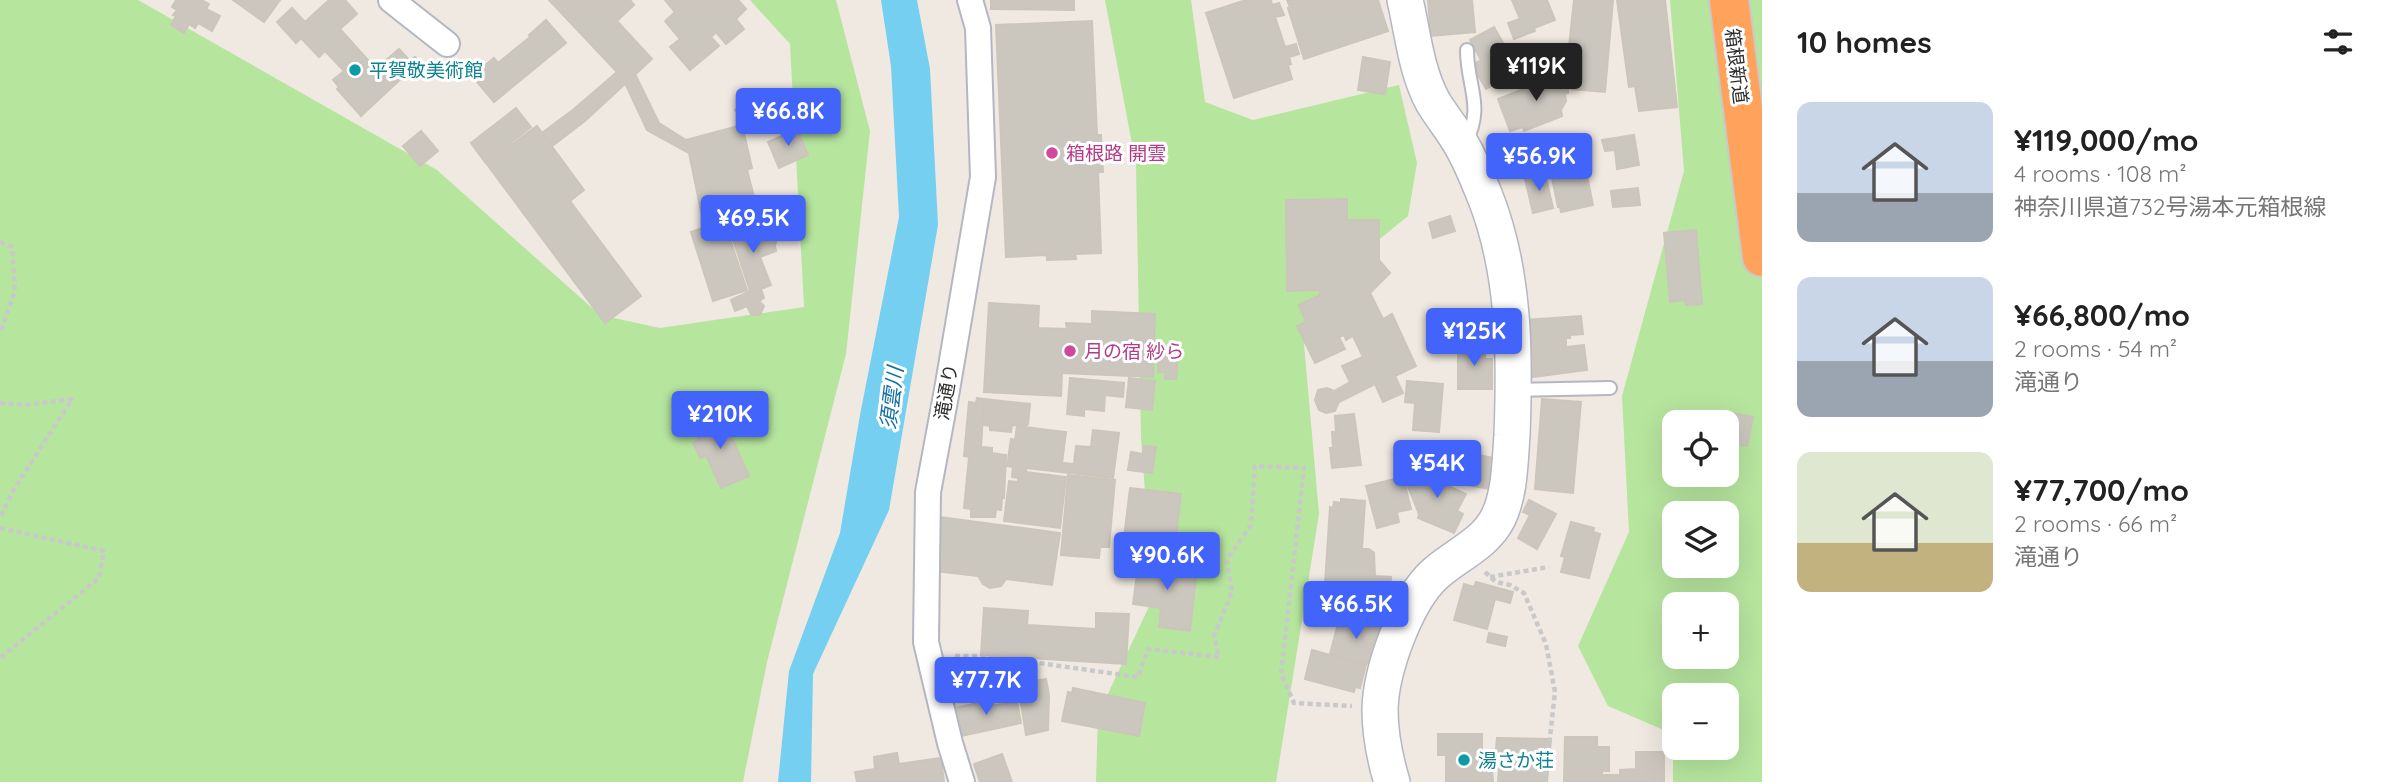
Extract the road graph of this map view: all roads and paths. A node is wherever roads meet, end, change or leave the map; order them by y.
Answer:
1 (391, 0) edge
2 (970, 0) edge
3 (1405, 0) edge
4 (1729, 0) edge
5 (447, 44) dead end
6 (1468, 50) dead end
7 (1463, 147) junction
8 (0, 242) edge
9 (1762, 257) edge
10 (0, 334) edge
11 (1610, 388) dead end
12 (1512, 390) junction
13 (0, 402) edge
14 (0, 518) edge
15 (0, 528) edge
16 (1478, 564) junction
17 (1549, 567) dead end
18 (930, 657) junction
19 (0, 659) edge
20 (1380, 708) junction
21 (962, 782) edge
22 (1392, 782) edge
23 (1545, 782) edge

1 - 5 street
2 - 18 street, 滝通り
3 - 7 main road
4 - 9 highway, 箱根新道
6 - 7 lane
7 - 12 main road
8 - 10 path
11 - 12 lane
12 - 16 main road
13 - 14 path
15 - 19 path
16 - 17 path
16 - 20 main road
16 - 23 path
18 - 20 path
18 - 21 street, 滝通り
20 - 22 main road

